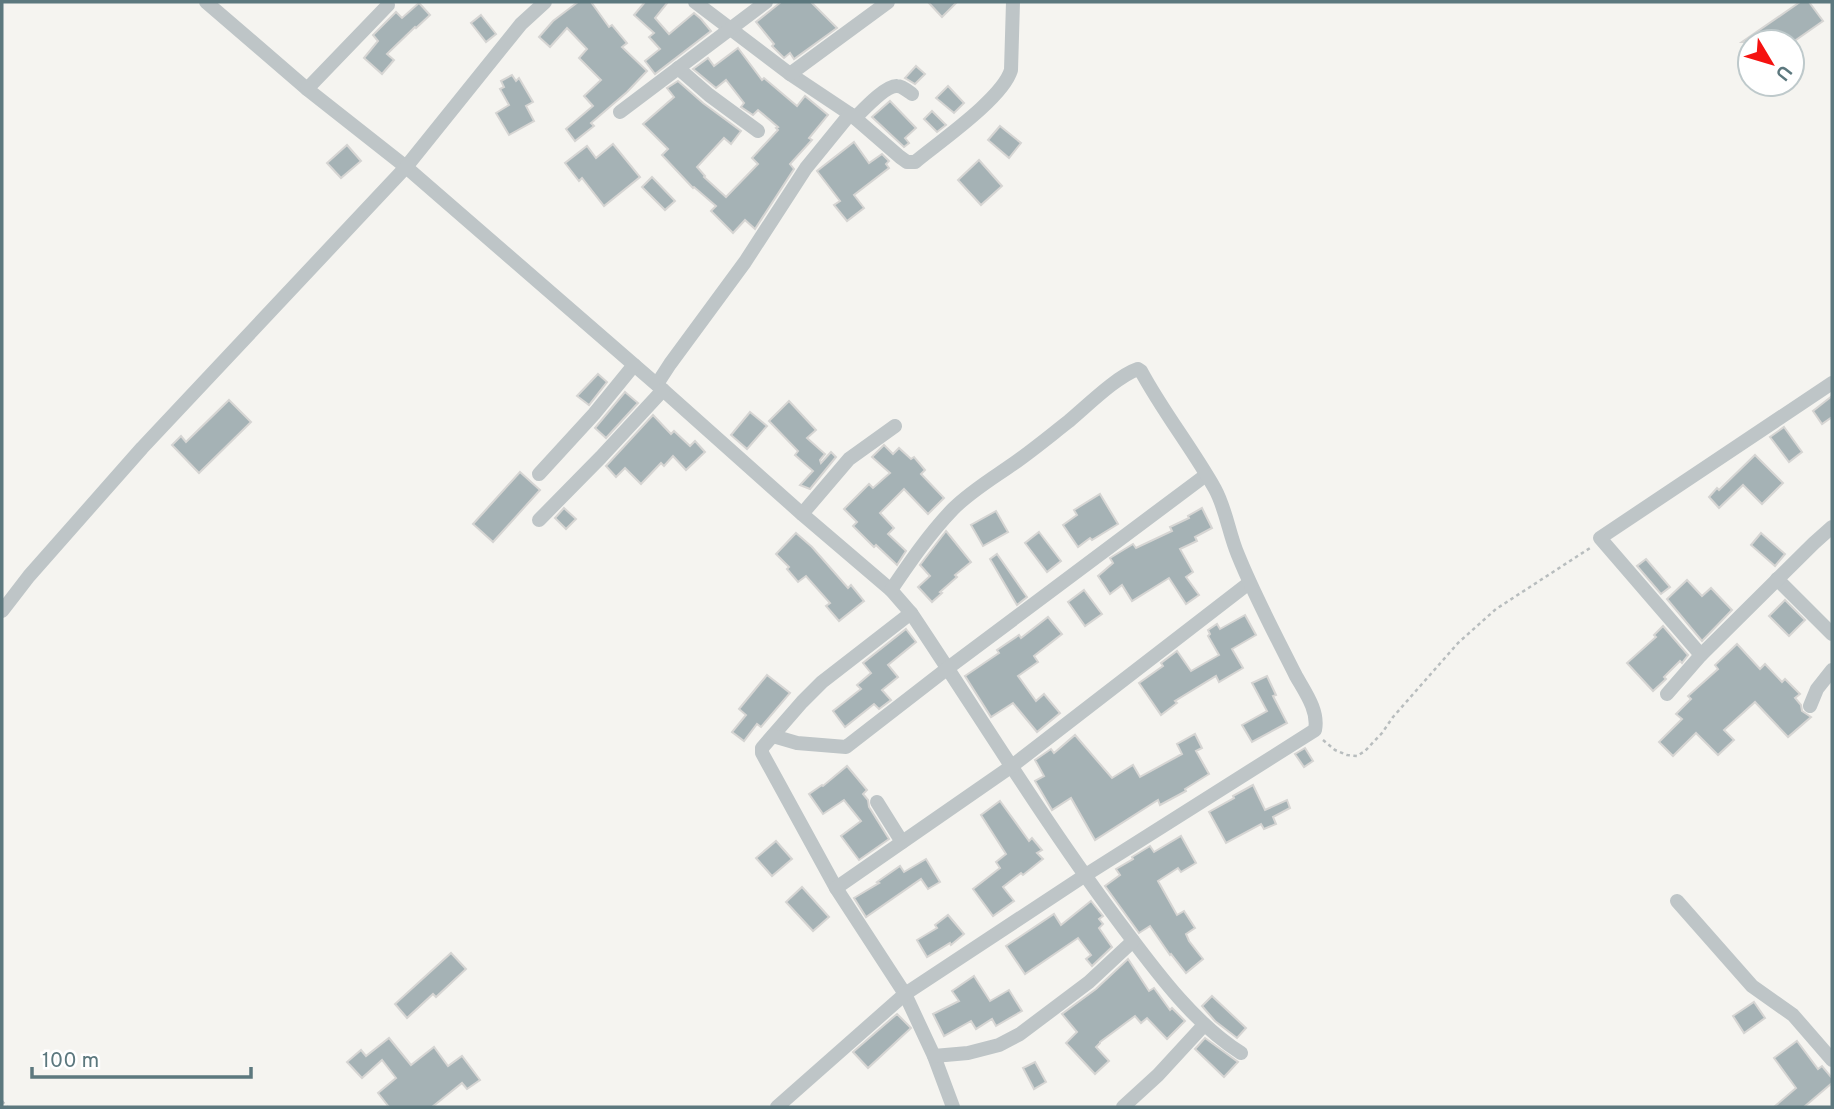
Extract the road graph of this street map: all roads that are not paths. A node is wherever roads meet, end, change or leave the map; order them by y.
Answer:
1 (206, 2) edge
2 (545, 2) edge
3 (695, 2) edge
4 (766, 2) edge
5 (888, 2) edge
6 (1013, 2) edge
7 (388, 5) dead end
8 (731, 28) junction
9 (678, 68) junction
10 (790, 75) junction
11 (307, 89) junction
12 (912, 94) dead end
13 (620, 112) dead end
14 (852, 116) junction
15 (758, 131) dead end
16 (406, 167) junction
17 (634, 365) junction
18 (1832, 383) edge
19 (660, 387) junction
20 (895, 426) dead end
21 (540, 474) dead end
22 (1206, 475) junction
23 (802, 514) junction
24 (539, 520) dead end
25 (1832, 527) edge
26 (1776, 579) junction
27 (1249, 583) junction
28 (891, 590) junction
29 (2, 611) edge
30 (911, 613) junction
31 (1832, 634) edge
32 (1701, 655) junction
33 (948, 668) junction
34 (1832, 670) edge
35 (1667, 694) dead end
36 (1810, 706) dead end
37 (773, 736) junction
38 (1012, 766) junction
39 (877, 802) dead end
40 (902, 842) junction
41 (1084, 876) junction
42 (836, 888) junction
43 (1677, 901) dead end
44 (1133, 941) junction
45 (905, 994) junction
46 (1205, 1025) junction
47 (1241, 1053) dead end
48 (934, 1056) junction
49 (1832, 1060) edge
50 (777, 1107) edge
51 (953, 1107) edge
52 (1123, 1107) edge

1 - 11 street
2 - 16 street
3 - 8 street
4 - 8 street
5 - 10 street
6 - 14 street
7 - 11 street
8 - 9 street
8 - 10 street
9 - 13 street
9 - 15 street
10 - 14 street
11 - 16 street
12 - 14 street
14 - 19 street
16 - 17 street
16 - 29 street
17 - 19 street
17 - 21 street
18 - 32 street
19 - 23 street
19 - 24 street
20 - 23 street
22 - 27 street
22 - 28 street
22 - 33 street
23 - 28 street
25 - 26 street
26 - 31 street
26 - 32 street
27 - 38 street
27 - 41 street
28 - 30 street
30 - 33 street
30 - 37 street
32 - 35 street
33 - 37 street
33 - 38 street
34 - 36 street
37 - 42 street
38 - 40 street
38 - 41 street
39 - 40 street
40 - 42 street
41 - 44 street
41 - 45 street
42 - 45 street
43 - 49 street
44 - 46 street
44 - 48 street
45 - 48 street
45 - 50 street
46 - 47 street
46 - 52 street
48 - 51 street

